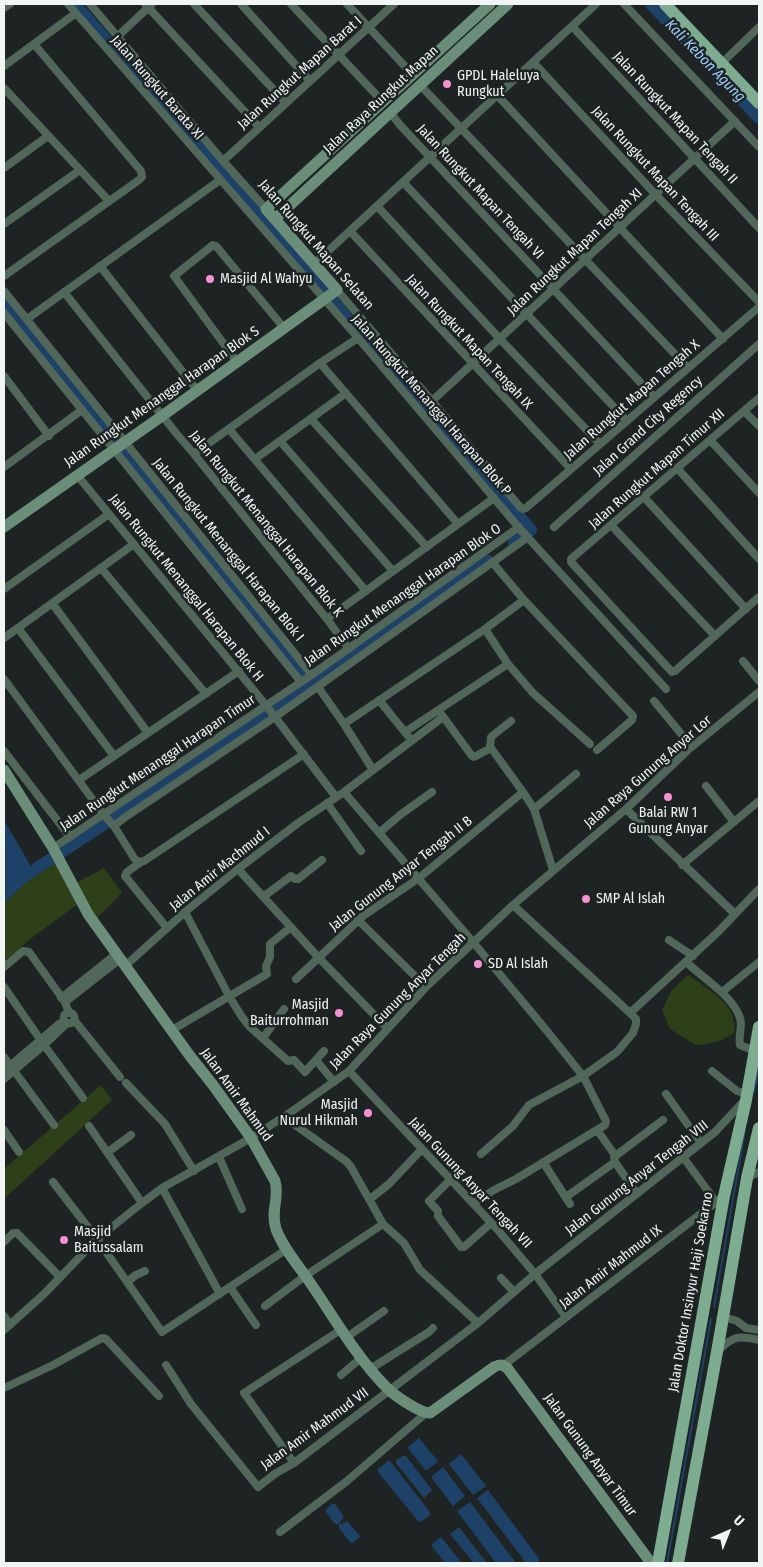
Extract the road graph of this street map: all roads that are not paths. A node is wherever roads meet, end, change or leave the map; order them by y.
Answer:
1 (10, 4) edge
2 (68, 4) edge
3 (90, 4) edge
4 (194, 4) edge
5 (241, 4) edge
6 (291, 4) edge
7 (347, 4) edge
8 (394, 4) edge
9 (508, 4) edge
10 (596, 4) edge
11 (624, 4) edge
12 (665, 4) edge
13 (148, 5) edge
14 (4, 8) edge
15 (490, 10) edge
16 (76, 13) junction
17 (572, 26) junction
18 (369, 27) junction
19 (759, 27) edge
20 (118, 36) junction
21 (34, 44) junction
22 (339, 55) junction
23 (726, 60) junction
24 (533, 62) junction
25 (4, 66) edge
26 (413, 75) junction
27 (310, 81) junction
28 (420, 85) junction
29 (4, 88) edge
30 (497, 95) junction
31 (383, 102) junction
32 (286, 103) junction
33 (759, 104) edge
34 (390, 112) junction
35 (735, 121) junction
36 (259, 127) junction
37 (460, 129) junction
38 (48, 136) junction
39 (759, 147) edge
40 (430, 157) junction
41 (695, 158) junction
42 (223, 161) junction
43 (4, 168) edge
44 (80, 170) junction
45 (220, 180) junction
46 (403, 182) junction
47 (656, 194) junction
48 (109, 202) junction
49 (377, 206) junction
50 (266, 209) junction
51 (275, 219) junction
52 (4, 224) edge
53 (620, 228) junction
54 (759, 228) edge
55 (350, 231) junction
56 (585, 260) junction
57 (314, 264) junction
58 (100, 266) junction
59 (4, 276) edge
60 (554, 289) junction
61 (4, 291) edge
62 (64, 292) junction
63 (330, 295) junction
64 (759, 302) edge
65 (759, 307) edge
66 (4, 313) edge
67 (526, 314) junction
68 (27, 319) junction
69 (11, 322) junction
70 (4, 327) edge
71 (284, 328) junction
72 (358, 338) junction
73 (500, 339) junction
74 (723, 339) junction
75 (759, 344) edge
76 (237, 362) junction
77 (320, 363) junction
78 (473, 364) junction
79 (688, 368) junction
80 (4, 376) edge
81 (197, 390) junction
82 (346, 393) junction
83 (654, 397) junction
84 (759, 398) edge
85 (432, 401) junction
86 (82, 410) junction
87 (744, 411) junction
88 (162, 416) junction
89 (311, 419) junction
90 (627, 421) junction
91 (759, 426) edge
92 (229, 429) junction
93 (49, 436) junction
94 (710, 440) junction
95 (280, 441) junction
96 (600, 444) junction
97 (119, 446) junction
98 (194, 454) junction
99 (255, 459) junction
100 (4, 467) edge
101 (677, 468) junction
102 (571, 470) junction
103 (78, 475) junction
104 (759, 493) edge
105 (644, 497) junction
106 (494, 498) junction
107 (520, 506) joint
108 (109, 514) junction
109 (458, 524) junction
110 (611, 525) junction
111 (4, 527) edge
112 (554, 527) dead end
113 (523, 532) junction
114 (134, 544) junction
115 (427, 547) junction
116 (759, 559) edge
117 (492, 562) junction
118 (101, 568) junction
119 (393, 571) junction
120 (4, 589) edge
121 (366, 591) junction
122 (759, 597) edge
123 (524, 600) junction
124 (52, 603) junction
125 (746, 609) junction
126 (327, 619) junction
127 (18, 628) junction
128 (485, 629) junction
129 (715, 636) junction
130 (4, 638) edge
131 (349, 649) junction
132 (743, 661) dead end
133 (508, 664) junction
134 (239, 671) junction
135 (307, 678) junction
136 (4, 679) edge
137 (759, 681) edge
138 (318, 687) junction
139 (666, 689) dead end
140 (759, 692) edge
141 (206, 694) junction
142 (380, 700) junction
143 (654, 700) dead end
144 (271, 711) junction
145 (441, 714) junction
146 (511, 721) dead end
147 (344, 724) junction
148 (405, 732) junction
149 (148, 733) junction
150 (411, 741) junction
151 (590, 744) dead end
152 (692, 747) junction
153 (490, 748) junction
154 (596, 750) dead end
155 (4, 751) edge
156 (304, 754) junction
157 (114, 756) junction
158 (4, 770) edge
159 (373, 770) junction
160 (576, 774) dead end
161 (79, 780) junction
162 (706, 786) dead end
163 (344, 792) junction
164 (432, 792) dead end
165 (524, 792) junction
166 (336, 797) junction
167 (759, 801) edge
168 (327, 803) junction
169 (534, 809) junction
170 (626, 809) junction
171 (110, 821) junction
172 (734, 822) junction
173 (379, 833) junction
174 (70, 838) junction
175 (361, 851) dead end
176 (56, 854) junction
177 (322, 860) dead end
178 (143, 861) junction
179 (682, 865) junction
180 (238, 869) junction
181 (554, 870) junction
182 (419, 878) junction
183 (759, 889) edge
184 (263, 897) junction
185 (513, 905) junction
186 (185, 912) junction
187 (734, 914) junction
188 (358, 920) junction
189 (167, 928) junction
190 (291, 928) junction
191 (669, 940) dead end
192 (473, 942) junction
193 (692, 956) junction
194 (318, 957) junction
195 (120, 960) junction
196 (686, 962) junction
197 (759, 962) edge
198 (4, 967) edge
199 (296, 979) dead end
200 (4, 987) edge
201 (426, 987) junction
202 (722, 992) junction
203 (229, 996) junction
204 (63, 1000) junction
205 (284, 1009) dead end
206 (630, 1013) junction
207 (68, 1019) junction
208 (759, 1027) edge
209 (387, 1028) junction
210 (172, 1030) junction
211 (263, 1038) junction
212 (42, 1042) junction
213 (324, 1051) dead end
214 (755, 1051) junction
215 (4, 1057) edge
216 (316, 1060) junction
217 (9, 1069) edge
218 (349, 1071) junction
219 (712, 1071) dead end
220 (583, 1076) junction
221 (120, 1077) dead end
222 (4, 1078) edge
223 (334, 1082) junction
224 (126, 1083) dead end
225 (666, 1094) dead end
226 (746, 1097) junction
227 (83, 1098) dead end
228 (286, 1115) junction
229 (663, 1120) dead end
230 (54, 1124) dead end
231 (89, 1126) dead end
232 (759, 1128) edge
233 (4, 1130) edge
234 (597, 1130) junction
235 (131, 1135) dead end
236 (251, 1138) junction
237 (701, 1143) junction
238 (422, 1149) junction
239 (19, 1152) dead end
240 (108, 1152) junction
241 (481, 1154) dead end
242 (218, 1157) junction
243 (683, 1157) junction
244 (615, 1158) junction
245 (543, 1162) junction
246 (194, 1171) junction
247 (759, 1172) edge
248 (747, 1178) junction
249 (451, 1179) junction
250 (53, 1182) dead end
251 (162, 1188) junction
252 (638, 1194) junction
253 (370, 1199) junction
254 (720, 1199) junction
255 (142, 1203) junction
256 (474, 1204) junction
257 (242, 1209) dead end
258 (491, 1222) junction
259 (383, 1224) junction
260 (97, 1239) junction
261 (4, 1242) edge
262 (287, 1249) junction
263 (144, 1270) dead end
264 (537, 1273) junction
265 (306, 1276) junction
266 (60, 1278) junction
267 (501, 1278) dead end
268 (127, 1282) junction
269 (230, 1287) junction
270 (514, 1292) junction
271 (220, 1294) junction
272 (265, 1306) dead end
273 (384, 1311) dead end
274 (4, 1316) edge
275 (566, 1317) junction
276 (723, 1317) junction
277 (478, 1322) junction
278 (256, 1325) dead end
279 (7, 1327) edge
280 (433, 1328) dead end
281 (759, 1330) edge
282 (746, 1332) junction
283 (344, 1333) junction
284 (759, 1340) edge
285 (717, 1352) junction
286 (362, 1358) junction
287 (509, 1361) junction
288 (166, 1365) dead end
289 (370, 1369) junction
290 (341, 1375) dead end
291 (4, 1388) edge
292 (389, 1390) junction
293 (159, 1396) dead end
294 (426, 1413) junction
295 (294, 1463) junction
296 (280, 1532) dead end
297 (651, 1563) edge
298 (658, 1563) edge
299 (678, 1563) edge

1 - 14 street
2 - 16 street, Jalan Rungkut Barata XI
3 - 20 street, Jalan Rungkut Mapan Selatan
4 - 32 street
5 - 27 street
6 - 22 street
7 - 18 street
8 - 18 street, Jalan Rungkut Mapan Barat I
9 - 15 street, Jalan Raya Rungkut Mapan
10 - 17 street
11 - 35 street
12 - 23 main road
13 - 20 street
13 - 36 street
15 - 26 street, Jalan Raya Rungkut Mapan
15 - 28 street, Jalan Raya Rungkut Mapan
16 - 21 street
16 - 45 street, Jalan Rungkut Barata XI
17 - 24 street
17 - 41 street, Jalan Rungkut Mapan Tengah II
18 - 22 street, Jalan Rungkut Mapan Barat I
18 - 26 street
19 - 23 street
20 - 42 street, Jalan Rungkut Mapan Selatan
21 - 25 street
21 - 48 street
22 - 27 street, Jalan Rungkut Mapan Barat I
22 - 31 street
23 - 33 main road
24 - 30 street
24 - 47 street, Jalan Rungkut Mapan Tengah III
26 - 31 street, Jalan Raya Rungkut Mapan
27 - 32 street, Jalan Rungkut Mapan Barat I
28 - 34 street, Jalan Raya Rungkut Mapan
28 - 37 street
29 - 38 street
30 - 37 street
30 - 53 street
31 - 50 street, Jalan Raya Rungkut Mapan
32 - 36 street, Jalan Rungkut Mapan Barat I
34 - 40 street, Jalan Rungkut Mapan Tengah VI
34 - 51 street, Jalan Raya Rungkut Mapan
35 - 39 street
35 - 41 street, Jalan Rungkut Mapan Tengah XI
36 - 42 street, Jalan Rungkut Mapan Barat I
37 - 40 street
37 - 56 street
38 - 43 street
38 - 44 street
40 - 46 street
40 - 60 street, Jalan Rungkut Mapan Tengah VI
41 - 47 street, Jalan Rungkut Mapan Tengah XI
41 - 54 street, Jalan Rungkut Mapan Tengah II
42 - 50 street, Jalan Rungkut Mapan Selatan
44 - 48 street
44 - 52 street
45 - 58 street
45 - 63 street, Jalan Rungkut Barata XI
46 - 49 street
46 - 67 street
47 - 53 street, Jalan Rungkut Mapan Tengah XI
47 - 64 street, Jalan Rungkut Mapan Tengah III
48 - 59 street
49 - 55 street
49 - 73 street
50 - 51 street, Jalan Rungkut Mapan Selatan
51 - 57 street, Jalan Rungkut Mapan Selatan
53 - 56 street, Jalan Rungkut Mapan Tengah XI
53 - 74 street
55 - 57 street
55 - 78 street, Jalan Rungkut Mapan Tengah IX
56 - 60 street, Jalan Rungkut Mapan Tengah XI
56 - 79 street
57 - 63 street, Jalan Rungkut Mapan Selatan
58 - 62 street
58 - 81 street
60 - 67 street, Jalan Rungkut Mapan Tengah XI
60 - 83 street, Jalan Rungkut Mapan Tengah VI
61 - 68 street
62 - 68 street
62 - 88 street, Jalan Rungkut Menanggal Harapan Blok K
63 - 71 street, Jalan Rungkut Menanggal Harapan Blok S
63 - 72 street, Jalan Rungkut Menanggal Harapan Blok P
63 - 85 street, Jalan Rungkut Mapan Selatan
65 - 74 street, Jalan Rungkut Mapan Tengah X
66 - 69 street
67 - 73 street, Jalan Rungkut Mapan Tengah XI
67 - 90 street
68 - 97 street
69 - 70 street
69 - 86 street
71 - 76 street, Jalan Rungkut Menanggal Harapan Blok S
71 - 76 street
72 - 77 street
72 - 106 street, Jalan Rungkut Menanggal Harapan Blok P
73 - 78 street, Jalan Rungkut Mapan Tengah XI
73 - 96 street
74 - 79 street, Jalan Rungkut Mapan Tengah X
75 - 112 street, Jalan Grand City Regency
76 - 81 street, Jalan Rungkut Menanggal Harapan Blok S
77 - 82 street
77 - 92 street
78 - 85 street, Jalan Rungkut Mapan Tengah XI
78 - 102 street, Jalan Rungkut Mapan Tengah IX
79 - 83 street, Jalan Rungkut Mapan Tengah X
80 - 93 street
81 - 88 street, Jalan Rungkut Menanggal Harapan Blok S
82 - 89 street
82 - 109 street
83 - 90 street, Jalan Rungkut Mapan Tengah X
84 - 87 street, Jalan Rungkut Mapan Timur XII
85 - 107 street, Jalan Rungkut Mapan Selatan
86 - 93 street
86 - 97 street
87 - 91 street
87 - 94 street, Jalan Rungkut Mapan Timur XII
88 - 97 street, Jalan Rungkut Menanggal Harapan Blok S
88 - 98 street, Jalan Rungkut Menanggal Harapan Blok K
89 - 95 street
89 - 115 street
90 - 96 street, Jalan Rungkut Mapan Tengah X
92 - 98 street
92 - 99 street
93 - 100 street
94 - 101 street, Jalan Rungkut Mapan Timur XII
94 - 104 street
95 - 99 street
95 - 119 street
96 - 102 street, Jalan Rungkut Mapan Tengah X
97 - 103 street, Jalan Rungkut Menanggal Harapan Blok S
97 - 135 street, Jalan Rungkut Menanggal Harapan Blok I
97 - 135 street
98 - 126 street, Jalan Rungkut Menanggal Harapan Blok K
99 - 121 street
101 - 105 street, Jalan Rungkut Mapan Timur XII
101 - 116 street
102 - 107 street, Jalan Rungkut Mapan Tengah X
103 - 108 street, Jalan Rungkut Menanggal Harapan Blok H
103 - 111 street, Jalan Rungkut Menanggal Harapan Blok S
105 - 110 street, Jalan Rungkut Mapan Timur XII
105 - 125 street
106 - 109 street, Jalan Rungkut Menanggal Harapan Blok O
106 - 113 street, Jalan Rungkut Menanggal Harapan Blok P
108 - 114 street, Jalan Rungkut Menanggal Harapan Blok H
108 - 120 street
109 - 115 street, Jalan Rungkut Menanggal Harapan Blok O
110 - 129 street
110 - 129 street, Jalan Rungkut Mapan Timur XII
113 - 117 street
113 - 131 street, Jalan Rungkut Menanggal Harapan Blok O
113 - 139 street, Jalan Rungkut Menanggal Harapan Blok P
114 - 118 street
114 - 134 street, Jalan Rungkut Menanggal Harapan Blok H
115 - 119 street, Jalan Rungkut Menanggal Harapan Blok O
117 - 123 street
117 - 138 street
118 - 124 street
118 - 141 street
119 - 121 street, Jalan Rungkut Menanggal Harapan Blok O
121 - 126 street, Jalan Rungkut Menanggal Harapan Blok O
122 - 125 street
123 - 128 street
123 - 154 street
124 - 127 street
124 - 149 street
125 - 129 street
126 - 131 street, Jalan Rungkut Menanggal Harapan Blok K
127 - 130 street
127 - 157 street
128 - 133 street
128 - 142 street
131 - 135 street, Jalan Rungkut Menanggal Harapan Blok O
132 - 137 street
133 - 145 street
133 - 151 street
134 - 141 street
134 - 144 street, Jalan Rungkut Menanggal Harapan Blok H
135 - 144 street, Jalan Rungkut Menanggal Harapan Timur
136 - 161 street
138 - 144 street
138 - 147 street
140 - 152 street, Jalan Raya Gunung Anyar Lor
141 - 149 street
142 - 147 street
142 - 148 street
143 - 152 street
144 - 156 street, Jalan Rungkut Menanggal Harapan Blok H
144 - 171 street, Jalan Rungkut Menanggal Harapan Timur
144 - 171 street, Jalan Rungkut Menanggal Harapan Timur
145 - 148 street
145 - 150 street, Jalan Amir Machmud I
145 - 153 street
146 - 153 street
147 - 159 street
148 - 150 street
149 - 157 street
150 - 159 street, Jalan Amir Machmud I
152 - 170 street, Jalan Raya Gunung Anyar Lor
153 - 165 street
155 - 174 street
156 - 166 street, Jalan Rungkut Menanggal Harapan Blok H
156 - 178 street
157 - 161 street
158 - 176 street, Jalan Amir Mahmud
159 - 163 street, Jalan Amir Machmud I
160 - 169 street
161 - 171 street
162 - 172 street
163 - 166 street, Jalan Amir Machmud I
163 - 173 street
164 - 173 street
165 - 169 street
165 - 182 street, Jalan Gunung Anyar Tengah II B
166 - 168 street, Jalan Amir Machmud I
167 - 172 street
168 - 175 street
168 - 180 street, Jalan Amir Machmud I
169 - 181 street
170 - 179 street
170 - 181 street, Jalan Raya Gunung Anyar Lor
171 - 174 street, Jalan Rungkut Menanggal Harapan Timur
171 - 178 street, Jalan Rungkut Menanggal Harapan Timur
172 - 179 street
173 - 182 street
174 - 176 street, Jalan Rungkut Menanggal Harapan Timur
176 - 195 street, Jalan Amir Mahmud
177 - 184 street
178 - 189 street
179 - 187 street
180 - 184 street
180 - 186 street, Jalan Amir Machmud I
181 - 185 street, Jalan Raya Gunung Anyar Tengah
182 - 188 street, Jalan Gunung Anyar Tengah II B
182 - 192 street
183 - 187 street
184 - 190 street
185 - 192 street, Jalan Raya Gunung Anyar Tengah
185 - 206 street
186 - 189 street, Jalan Amir Machmud I
186 - 203 street
187 - 193 street
188 - 194 street, Jalan Gunung Anyar Tengah II B
188 - 201 street
189 - 195 street, Jalan Amir Machmud I
190 - 194 street
190 - 203 street
191 - 193 street
192 - 201 street, Jalan Raya Gunung Anyar Tengah
192 - 220 street
193 - 196 street
194 - 199 street, Jalan Gunung Anyar Tengah II B
194 - 209 street
195 - 204 street, Jalan Amir Machmud I
195 - 210 street, Jalan Amir Mahmud
196 - 202 street
196 - 206 street
197 - 202 street
198 - 204 street
200 - 212 street
201 - 209 street, Jalan Raya Gunung Anyar Tengah
202 - 214 street
203 - 210 street
203 - 211 street
204 - 207 street
205 - 211 street
206 - 220 street
207 - 212 street
207 - 221 street
208 - 214 main road, Jalan Doktor Insinyur Haji Soekarno
209 - 218 street, Jalan Raya Gunung Anyar Tengah
210 - 236 street, Jalan Amir Mahmud
211 - 216 street
212 - 217 street
212 - 227 street
213 - 216 street
214 - 226 main road, Jalan Doktor Insinyur Haji Soekarno
215 - 217 street
216 - 223 street
217 - 222 street
217 - 230 street
218 - 223 street, Jalan Raya Gunung Anyar Tengah
218 - 238 street, Jalan Gunung Anyar Tengah VII
219 - 226 street
220 - 234 street
220 - 241 street
223 - 228 street, Jalan Raya Gunung Anyar Tengah
224 - 246 street
225 - 237 street
226 - 237 street, Jalan Gunung Anyar Tengah VIII
226 - 254 main road, Jalan Doktor Insinyur Haji Soekarno
228 - 236 street, Jalan Raya Gunung Anyar Tengah
228 - 253 street
229 - 244 street
231 - 240 street
232 - 248 main road
233 - 239 street
234 - 244 street
234 - 245 street
235 - 240 street
236 - 242 street, Jalan Raya Gunung Anyar Tengah
236 - 262 street, Jalan Amir Mahmud
237 - 243 street, Jalan Gunung Anyar Tengah VIII
238 - 249 street, Jalan Gunung Anyar Tengah VII
238 - 253 street
240 - 255 street
242 - 246 street, Jalan Raya Gunung Anyar Tengah
242 - 257 street
243 - 252 street, Jalan Gunung Anyar Tengah VIII
243 - 254 street
244 - 245 street
244 - 252 street
245 - 256 street
246 - 251 street, Jalan Raya Gunung Anyar Tengah
247 - 248 street
248 - 276 main road
249 - 256 street, Jalan Gunung Anyar Tengah VII
249 - 258 street
250 - 260 street
251 - 255 street, Jalan Raya Gunung Anyar Tengah
251 - 271 street
252 - 264 street, Jalan Gunung Anyar Tengah VIII
253 - 259 street
254 - 275 street, Jalan Amir Mahmud IX
254 - 298 main road, Jalan Doktor Insinyur Haji Soekarno
255 - 260 street, Jalan Raya Gunung Anyar Tengah
256 - 258 street, Jalan Gunung Anyar Tengah VII
258 - 264 street, Jalan Gunung Anyar Tengah VII
259 - 265 street
259 - 277 street
260 - 266 street, Jalan Raya Gunung Anyar Tengah
260 - 268 street
261 - 266 street
262 - 265 street, Jalan Amir Mahmud
262 - 269 street
263 - 268 street
264 - 270 street, Jalan Gunung Anyar Tengah VIII
264 - 275 street, Jalan Gunung Anyar Tengah VII
265 - 272 street
265 - 283 street, Jalan Amir Mahmud
266 - 279 street, Jalan Raya Gunung Anyar Tengah
267 - 270 street
268 - 271 street
269 - 271 street
269 - 278 street
270 - 277 street, Jalan Gunung Anyar Tengah VIII
273 - 283 street
274 - 279 street
275 - 287 street, Jalan Amir Mahmud IX
276 - 282 street
276 - 285 main road
277 - 292 street, Jalan Amir Mahmud VII
280 - 289 street
281 - 282 street
282 - 284 street
282 - 285 street
283 - 286 street, Jalan Amir Mahmud
283 - 295 street
285 - 299 main road
286 - 289 street, Jalan Amir Mahmud
286 - 290 street
287 - 294 street
287 - 297 street, Jalan Gunung Anyar Timur
288 - 295 street, Jalan Amir Mahmud VII
289 - 292 street, Jalan Amir Mahmud
291 - 293 street
292 - 294 street, Jalan Amir Mahmud
292 - 295 street, Jalan Amir Mahmud VII
294 - 296 street

